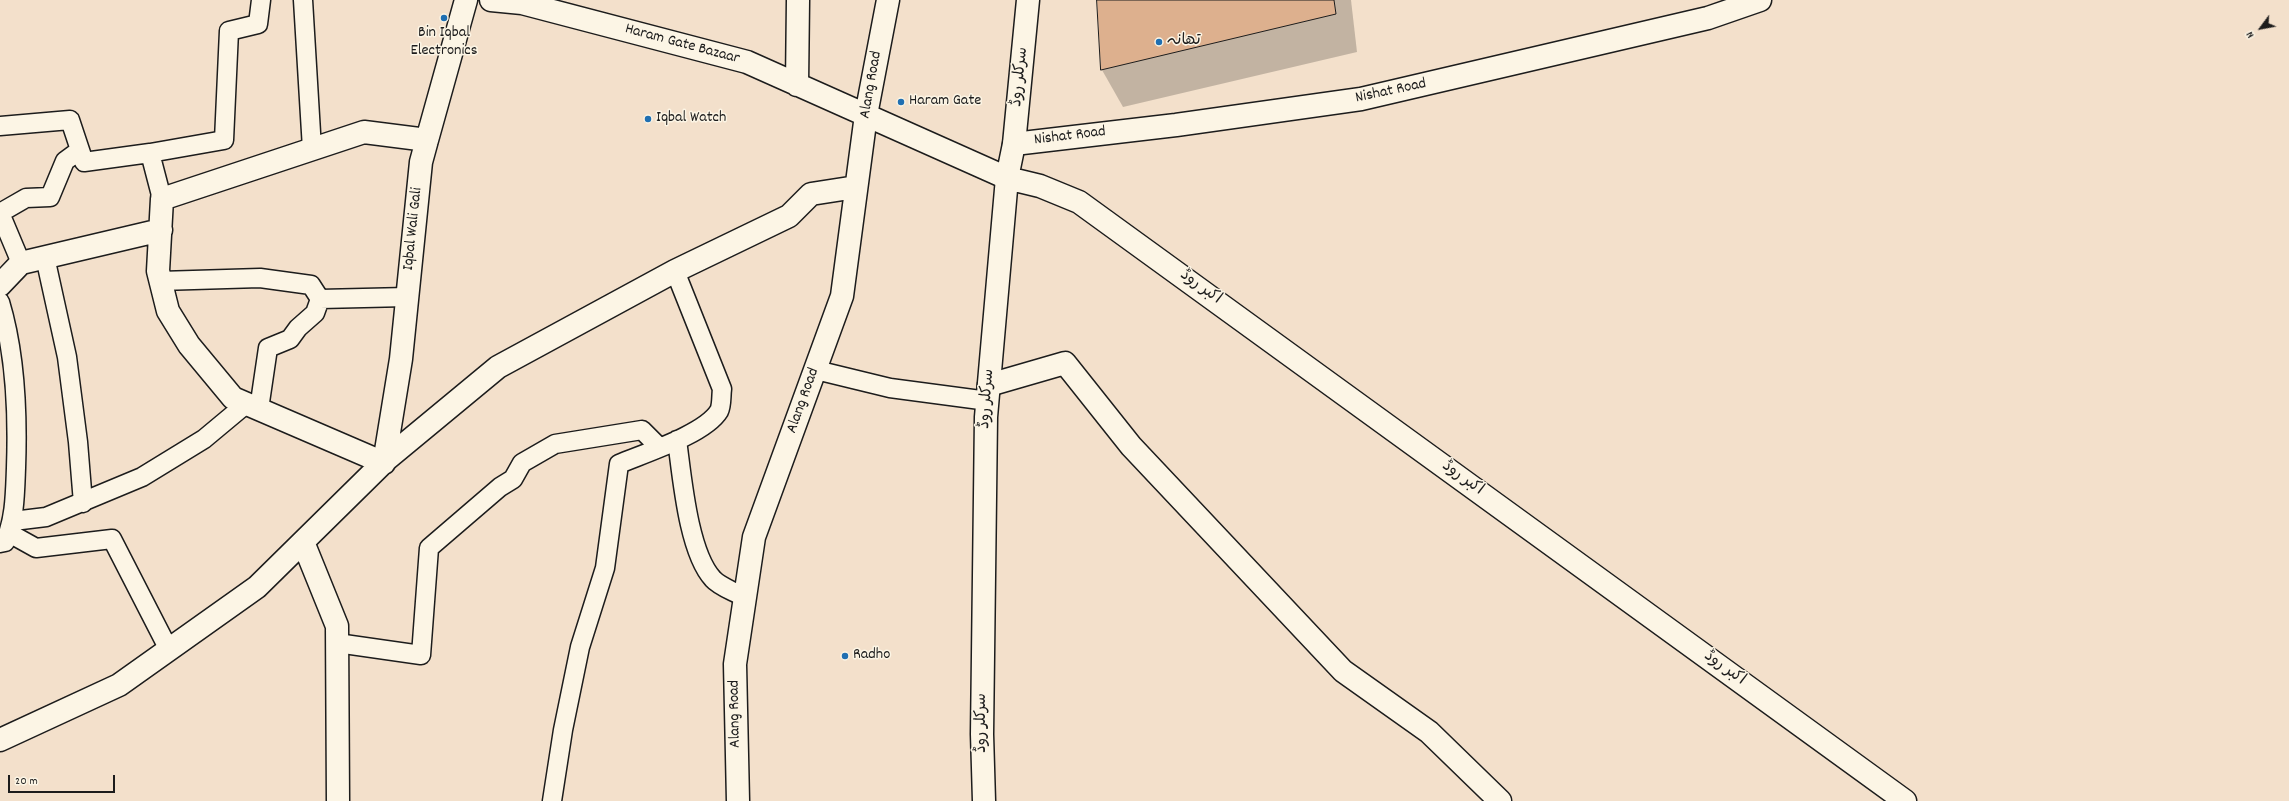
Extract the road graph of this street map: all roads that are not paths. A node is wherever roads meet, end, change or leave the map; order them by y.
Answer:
1 (261, 0) edge
2 (303, 0) edge
3 (466, 0) edge
4 (498, 0) edge
5 (798, 0) edge
6 (888, 0) edge
7 (1028, 0) edge
8 (1760, 0) edge
9 (797, 85) junction
10 (866, 115) junction
11 (0, 126) edge
12 (428, 140) junction
13 (1014, 144) junction
14 (312, 149) junction
15 (80, 150) junction
16 (150, 153) junction
17 (1007, 178) junction
18 (856, 187) junction
19 (162, 199) junction
20 (161, 230) junction
21 (45, 257) junction
22 (21, 263) junction
23 (675, 271) junction
24 (160, 281) junction
25 (0, 285) edge
26 (407, 297) junction
27 (320, 300) junction
28 (0, 302) edge
29 (816, 370) junction
30 (988, 393) junction
31 (253, 406) junction
32 (677, 440) junction
33 (658, 447) junction
34 (384, 463) junction
35 (82, 503) junction
36 (7, 532) edge
37 (303, 542) junction
38 (745, 598) junction
39 (337, 643) junction
40 (169, 650) junction
41 (0, 740) edge
42 (338, 801) edge
43 (552, 801) edge
44 (738, 801) edge
45 (984, 801) edge
46 (1500, 801) edge
47 (1905, 801) edge

1 - 16 lane
2 - 14 lane
3 - 12 street, Iqbal Wali Gali
4 - 9 street, Haram Gate Bazaar
5 - 9 street
6 - 10 street, Alang Road
7 - 13 street, سرکلر روڈ
8 - 13 street, Nishat Road
9 - 10 street, Haram Gate Bazaar
10 - 17 street, اکبر روڈ
10 - 18 street, Alang Road
11 - 15 lane
12 - 14 street
12 - 26 street, Iqbal Wali Gali
13 - 17 street, سرکلر روڈ
14 - 19 street
15 - 16 lane
15 - 22 lane
16 - 19 lane
17 - 30 street, سرکلر روڈ
17 - 47 street, اکبر روڈ
18 - 23 street
18 - 29 street, Alang Road
19 - 20 street
20 - 21 street
20 - 24 street
21 - 22 street
21 - 35 lane
22 - 25 street
23 - 32 lane
23 - 34 street
24 - 27 lane
24 - 31 street
26 - 27 lane
26 - 34 street, Iqbal Wali Gali
27 - 31 lane
28 - 36 lane
29 - 30 lane
29 - 38 street, Alang Road
30 - 45 street, سرکلر روڈ
30 - 46 street
31 - 34 street
31 - 35 lane
32 - 33 lane
32 - 38 lane
33 - 39 lane
33 - 43 lane
34 - 37 street
35 - 36 lane
36 - 40 lane
37 - 39 street
37 - 40 street
38 - 44 street, Alang Road
39 - 42 street
40 - 41 street

